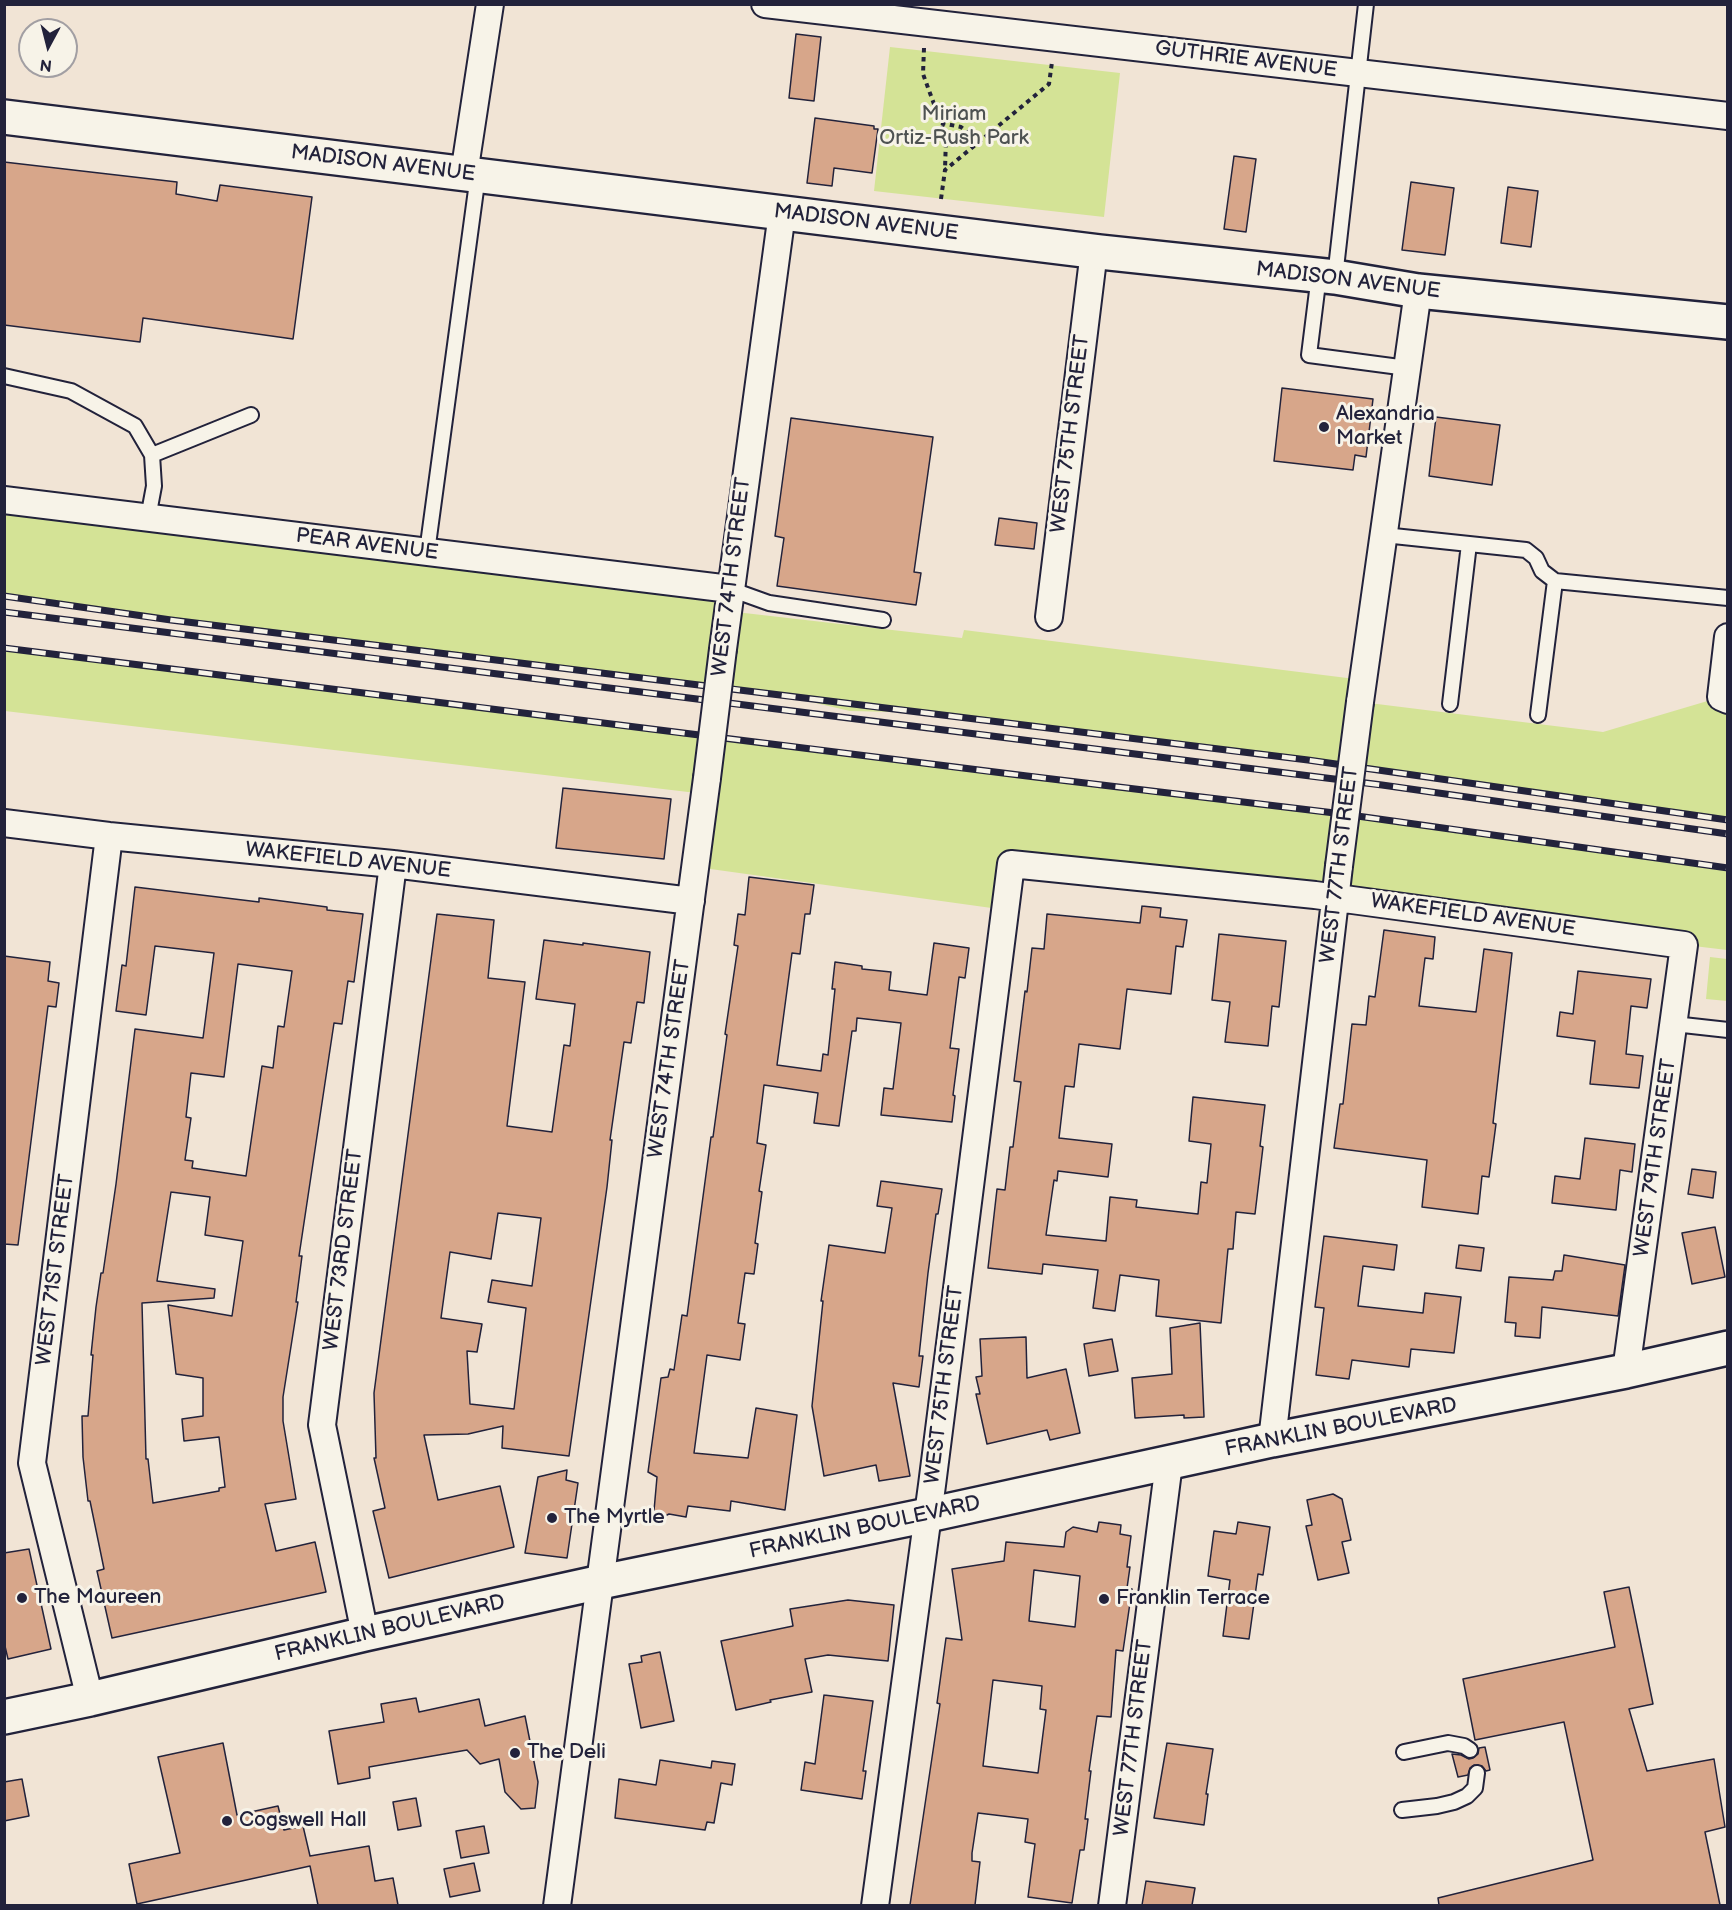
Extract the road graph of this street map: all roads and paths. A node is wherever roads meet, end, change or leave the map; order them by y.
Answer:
1 (490, 4) edge
2 (765, 4) edge
3 (1366, 4) edge
4 (924, 44) dead end
5 (1052, 59) dead end
6 (1358, 73) junction
7 (1728, 116) edge
8 (4, 117) edge
9 (940, 123) junction
10 (979, 142) junction
11 (945, 170) junction
12 (471, 175) junction
13 (940, 198) dead end
14 (782, 213) junction
15 (1094, 251) junction
16 (1327, 276) junction
17 (1418, 291) junction
18 (1728, 322) edge
19 (1407, 368) junction
20 (4, 376) edge
21 (251, 415) dead end
22 (152, 455) junction
23 (4, 500) edge
24 (148, 518) junction
25 (1384, 535) junction
26 (1469, 544) junction
27 (427, 552) junction
28 (1555, 580) junction
29 (730, 589) junction
30 (1728, 598) edge
31 (1049, 616) dead end
32 (883, 620) dead end
33 (1728, 637) edge
34 (1724, 699) edge
35 (1450, 704) dead end
36 (1538, 715) dead end
37 (4, 823) edge
38 (109, 836) junction
39 (393, 864) junction
40 (1011, 864) joint
41 (1336, 897) junction
42 (691, 902) junction
43 (1684, 945) joint
44 (1674, 1024) junction
45 (1728, 1030) edge
46 (1728, 1348) edge
47 (1626, 1371) junction
48 (1272, 1440) junction
49 (1169, 1463) junction
50 (928, 1515) junction
51 (601, 1582) junction
52 (365, 1634) junction
53 (90, 1699) junction
54 (4, 1717) edge
55 (1470, 1750) dead end
56 (1404, 1752) dead end
57 (1477, 1773) dead end
58 (1402, 1810) dead end
59 (557, 1905) edge
60 (875, 1905) edge
61 (1112, 1905) edge

1 - 12 street
2 - 6 street, GUTHRIE AVENUE
3 - 6 lane
4 - 9 path
5 - 10 path
6 - 7 street, GUTHRIE AVENUE
6 - 16 lane
8 - 12 street, MADISON AVENUE
9 - 10 path
9 - 11 path
10 - 11 path
11 - 13 path
12 - 14 street, MADISON AVENUE
12 - 27 lane
14 - 15 street, MADISON AVENUE
14 - 29 street, WEST 74TH STREET
15 - 16 street, MADISON AVENUE
15 - 31 street, WEST 75TH STREET
16 - 17 street, MADISON AVENUE
16 - 19 lane
17 - 18 street, MADISON AVENUE
17 - 19 street, WEST 77TH STREET
19 - 25 street, WEST 77TH STREET
20 - 22 lane
21 - 22 lane
22 - 24 lane
23 - 24 street, PEAR AVENUE
24 - 27 street, PEAR AVENUE
25 - 26 lane
25 - 41 street, WEST 77TH STREET, bridge
26 - 28 lane
26 - 35 lane
27 - 29 street, PEAR AVENUE
28 - 30 lane
28 - 36 lane
29 - 32 lane
29 - 42 street, WEST 74TH STREET, bridge
33 - 34 street
37 - 38 street, WAKEFIELD AVENUE
38 - 39 street, WAKEFIELD AVENUE
38 - 53 street, WEST 71ST STREET
39 - 42 street, WAKEFIELD AVENUE
39 - 52 street, WEST 73RD STREET
40 - 41 street, WAKEFIELD AVENUE
40 - 50 street, WEST 75TH STREET
41 - 43 street, WAKEFIELD AVENUE
41 - 48 street, WEST 77TH STREET
42 - 51 street, WEST 74TH STREET
43 - 44 street, WEST 79TH STREET
44 - 45 lane
44 - 47 street, WEST 79TH STREET
46 - 47 street, FRANKLIN BOULEVARD
47 - 48 street, FRANKLIN BOULEVARD
48 - 49 street, FRANKLIN BOULEVARD
49 - 50 street, FRANKLIN BOULEVARD
49 - 61 street, WEST 77TH STREET
50 - 51 street, FRANKLIN BOULEVARD
50 - 60 street, WEST 75TH STREET
51 - 52 street, FRANKLIN BOULEVARD
51 - 59 street, WEST 74TH STREET
52 - 53 street, FRANKLIN BOULEVARD
53 - 54 street, FRANKLIN BOULEVARD
55 - 56 lane
57 - 58 lane

